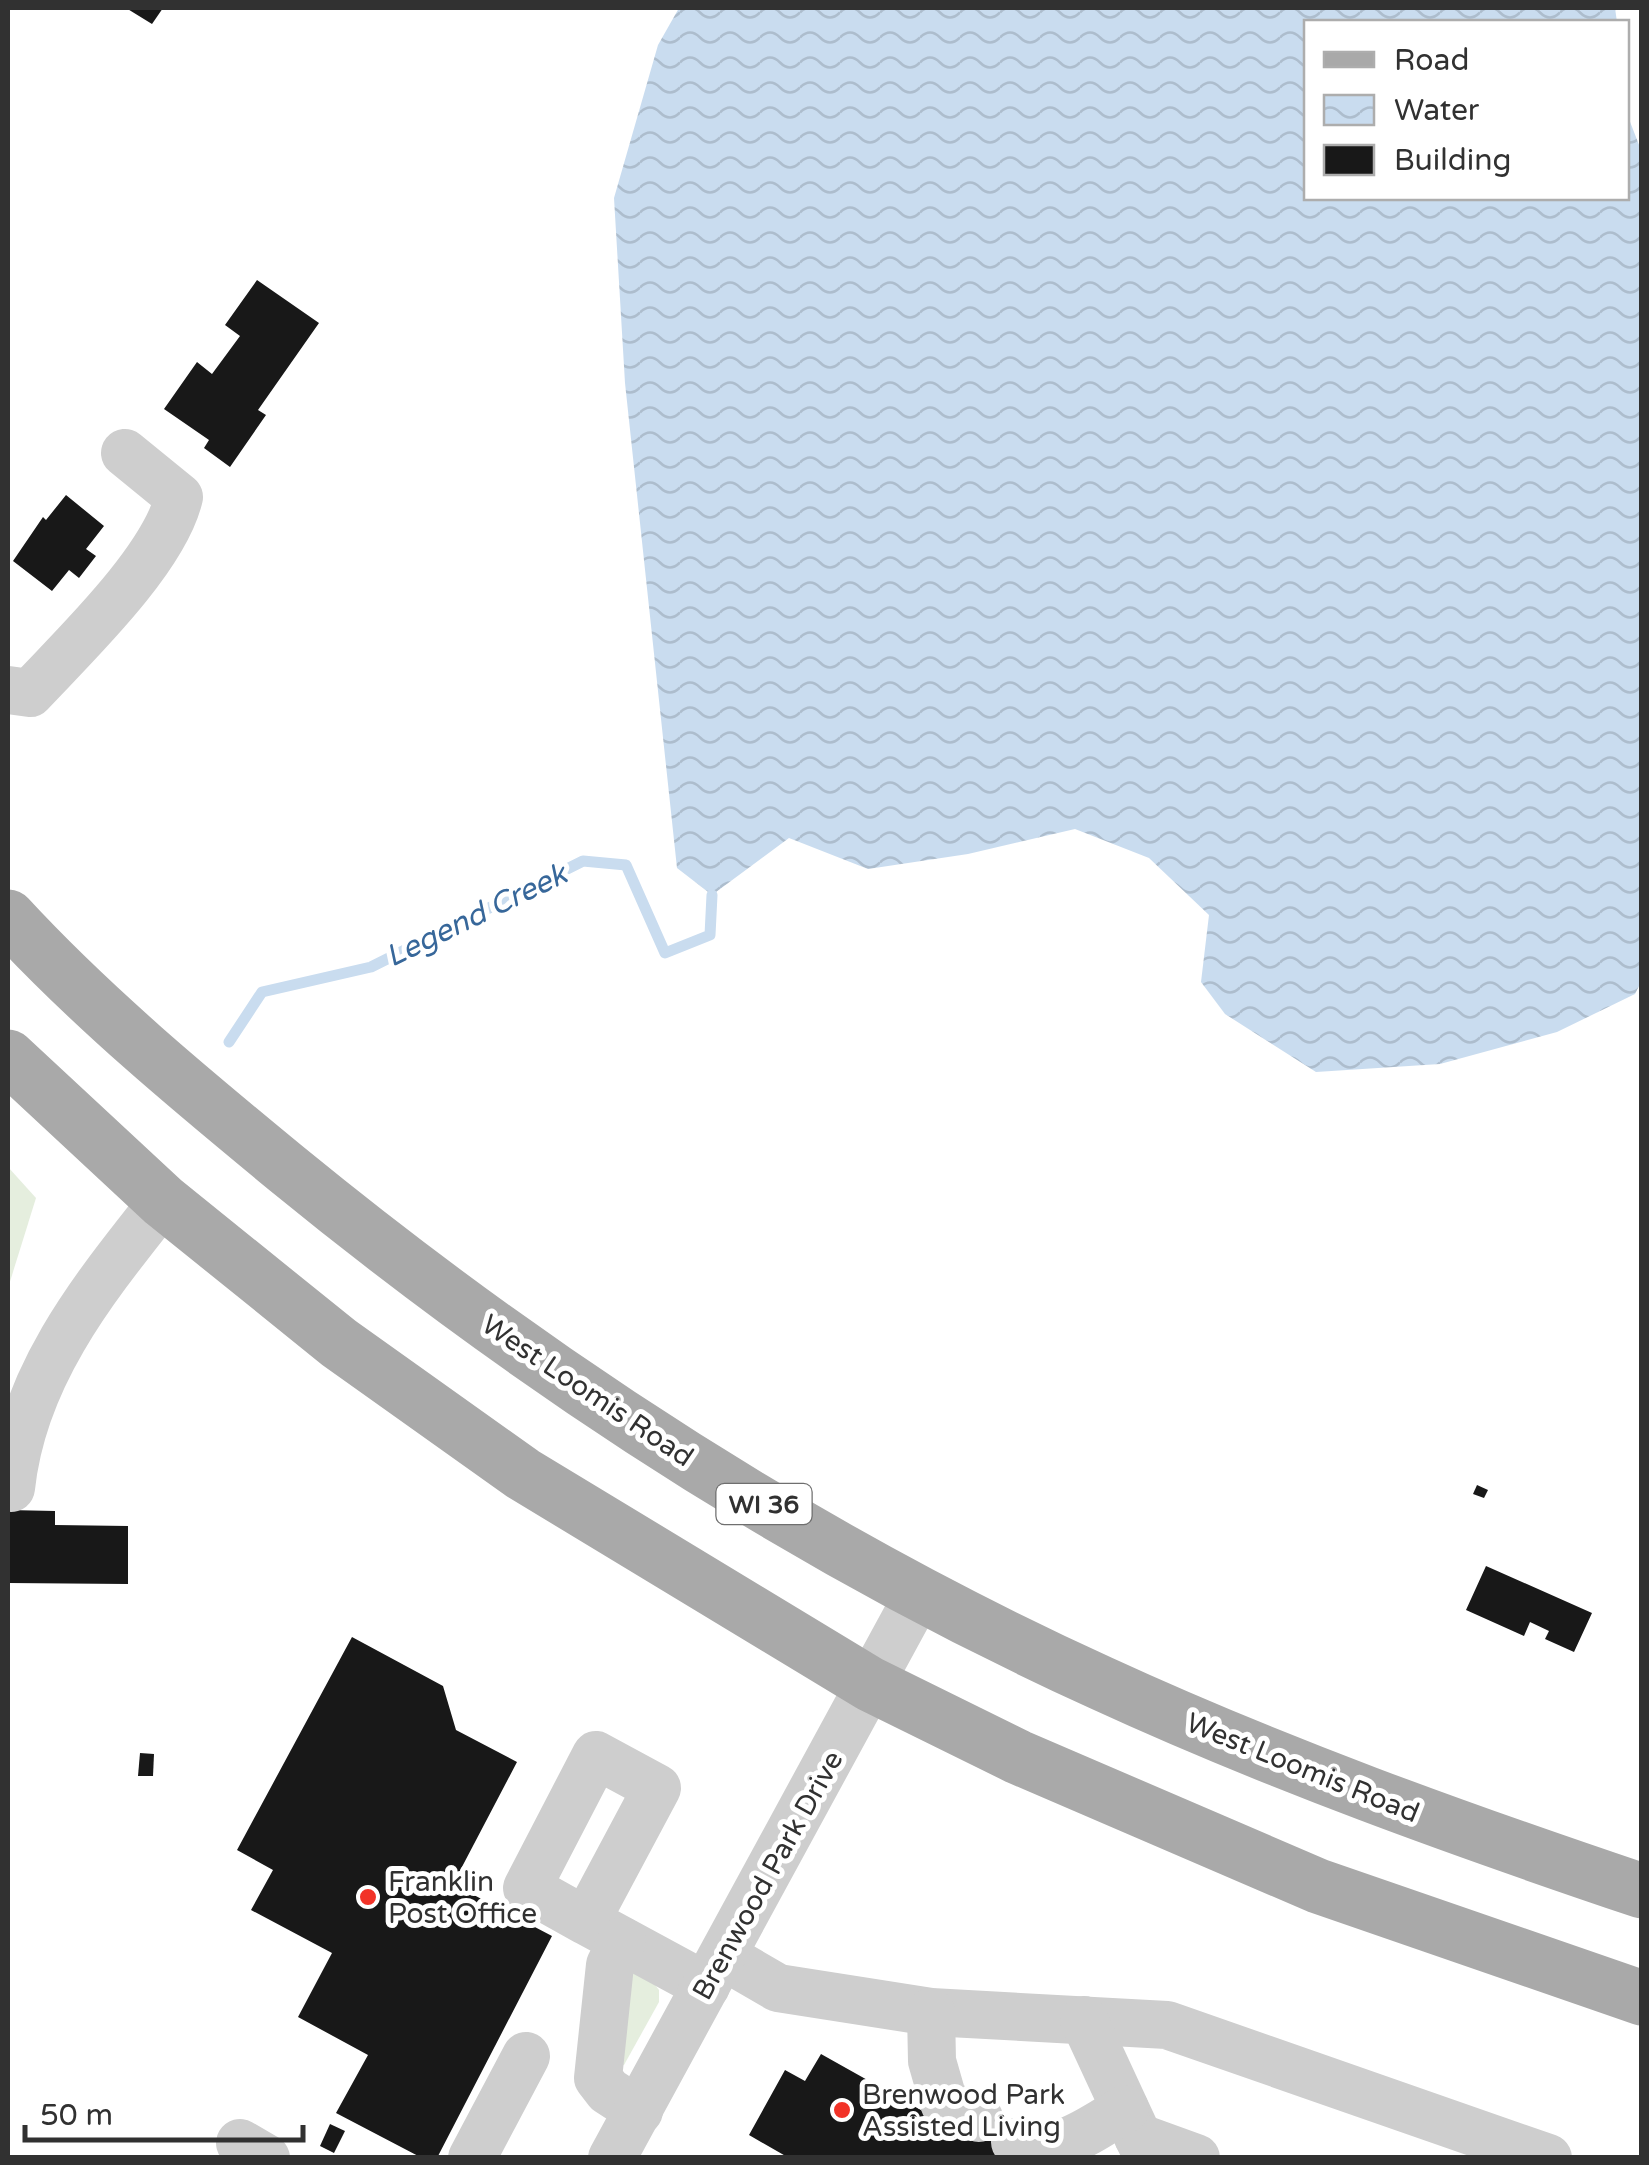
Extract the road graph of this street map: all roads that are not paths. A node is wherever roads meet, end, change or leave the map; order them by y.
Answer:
1 (125, 453) dead end
2 (8, 690) edge
3 (8, 917) edge
4 (8, 1057) edge
5 (163, 1201) junction
6 (11, 1488) dead end
7 (920, 1592) junction
8 (870, 1684) junction
9 (1642, 1891) edge
10 (715, 1971) junction
11 (1642, 1998) edge
12 (930, 2012) junction
13 (1084, 2020) junction
14 (526, 2056) dead end
15 (640, 2111) junction
16 (1137, 2135) edge
17 (472, 2158) edge
18 (612, 2158) edge
19 (1196, 2158) edge
20 (1548, 2158) edge

1 - 2 street
3 - 7 main road, West Loomis Road / WI 36
4 - 5 main road
5 - 6 street
5 - 8 main road
7 - 8 street, Brenwood Park Drive
7 - 9 main road, West Loomis Road / WI 36
8 - 10 street, Brenwood Park Drive
8 - 11 main road
10 - 12 street
10 - 15 street, Brenwood Park Drive
10 - 15 street
12 - 13 street
12 - 16 street
13 - 16 street
13 - 20 street
14 - 17 street
15 - 18 street, Brenwood Park Drive
16 - 19 street

